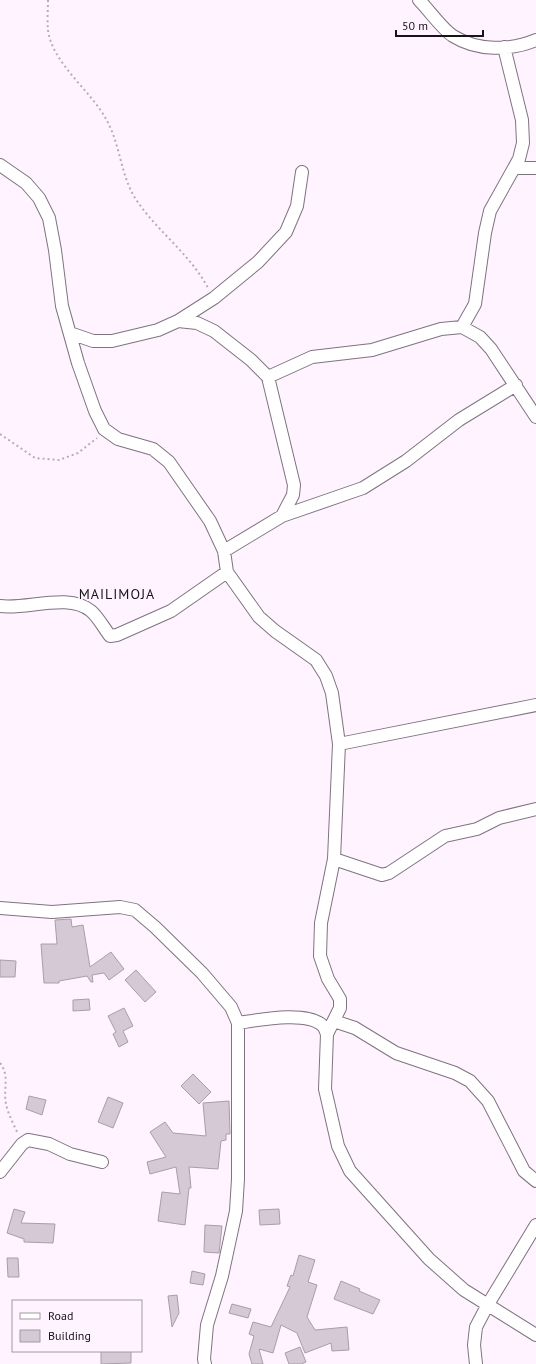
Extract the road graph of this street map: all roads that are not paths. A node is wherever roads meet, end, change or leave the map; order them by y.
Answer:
1 (419, 0) edge
2 (536, 40) edge
3 (504, 47) junction
4 (0, 165) edge
5 (514, 168) junction
6 (536, 168) edge
7 (302, 172) dead end
8 (178, 321) junction
9 (462, 327) junction
10 (70, 333) junction
11 (268, 377) junction
12 (516, 385) junction
13 (536, 417) edge
14 (282, 516) junction
15 (224, 551) junction
16 (226, 572) junction
17 (0, 606) edge
18 (536, 705) edge
19 (339, 744) junction
20 (536, 809) edge
21 (334, 859) junction
22 (0, 908) edge
23 (340, 1008) junction
24 (334, 1021) junction
25 (238, 1023) junction
26 (355, 1028) junction
27 (327, 1034) junction
28 (102, 1162) dead end
29 (0, 1172) edge
30 (536, 1181) edge
31 (536, 1225) edge
32 (487, 1306) junction
33 (536, 1336) edge
34 (205, 1364) edge
35 (476, 1364) edge

1 - 3 street
2 - 3 street
3 - 5 street
4 - 10 street
5 - 6 street
5 - 9 street
7 - 8 street
8 - 10 street
8 - 11 street
9 - 11 street
9 - 12 street
10 - 15 street
11 - 14 street
12 - 13 street
12 - 14 street
14 - 15 street
15 - 16 street
16 - 17 street
16 - 19 street
18 - 19 street
19 - 21 street
20 - 21 street
21 - 23 street
22 - 25 street
23 - 24 street
23 - 26 street
24 - 26 street
24 - 27 street
25 - 27 street
25 - 34 street
26 - 30 street
27 - 32 street
28 - 29 street
31 - 32 street
32 - 33 street
32 - 35 street

